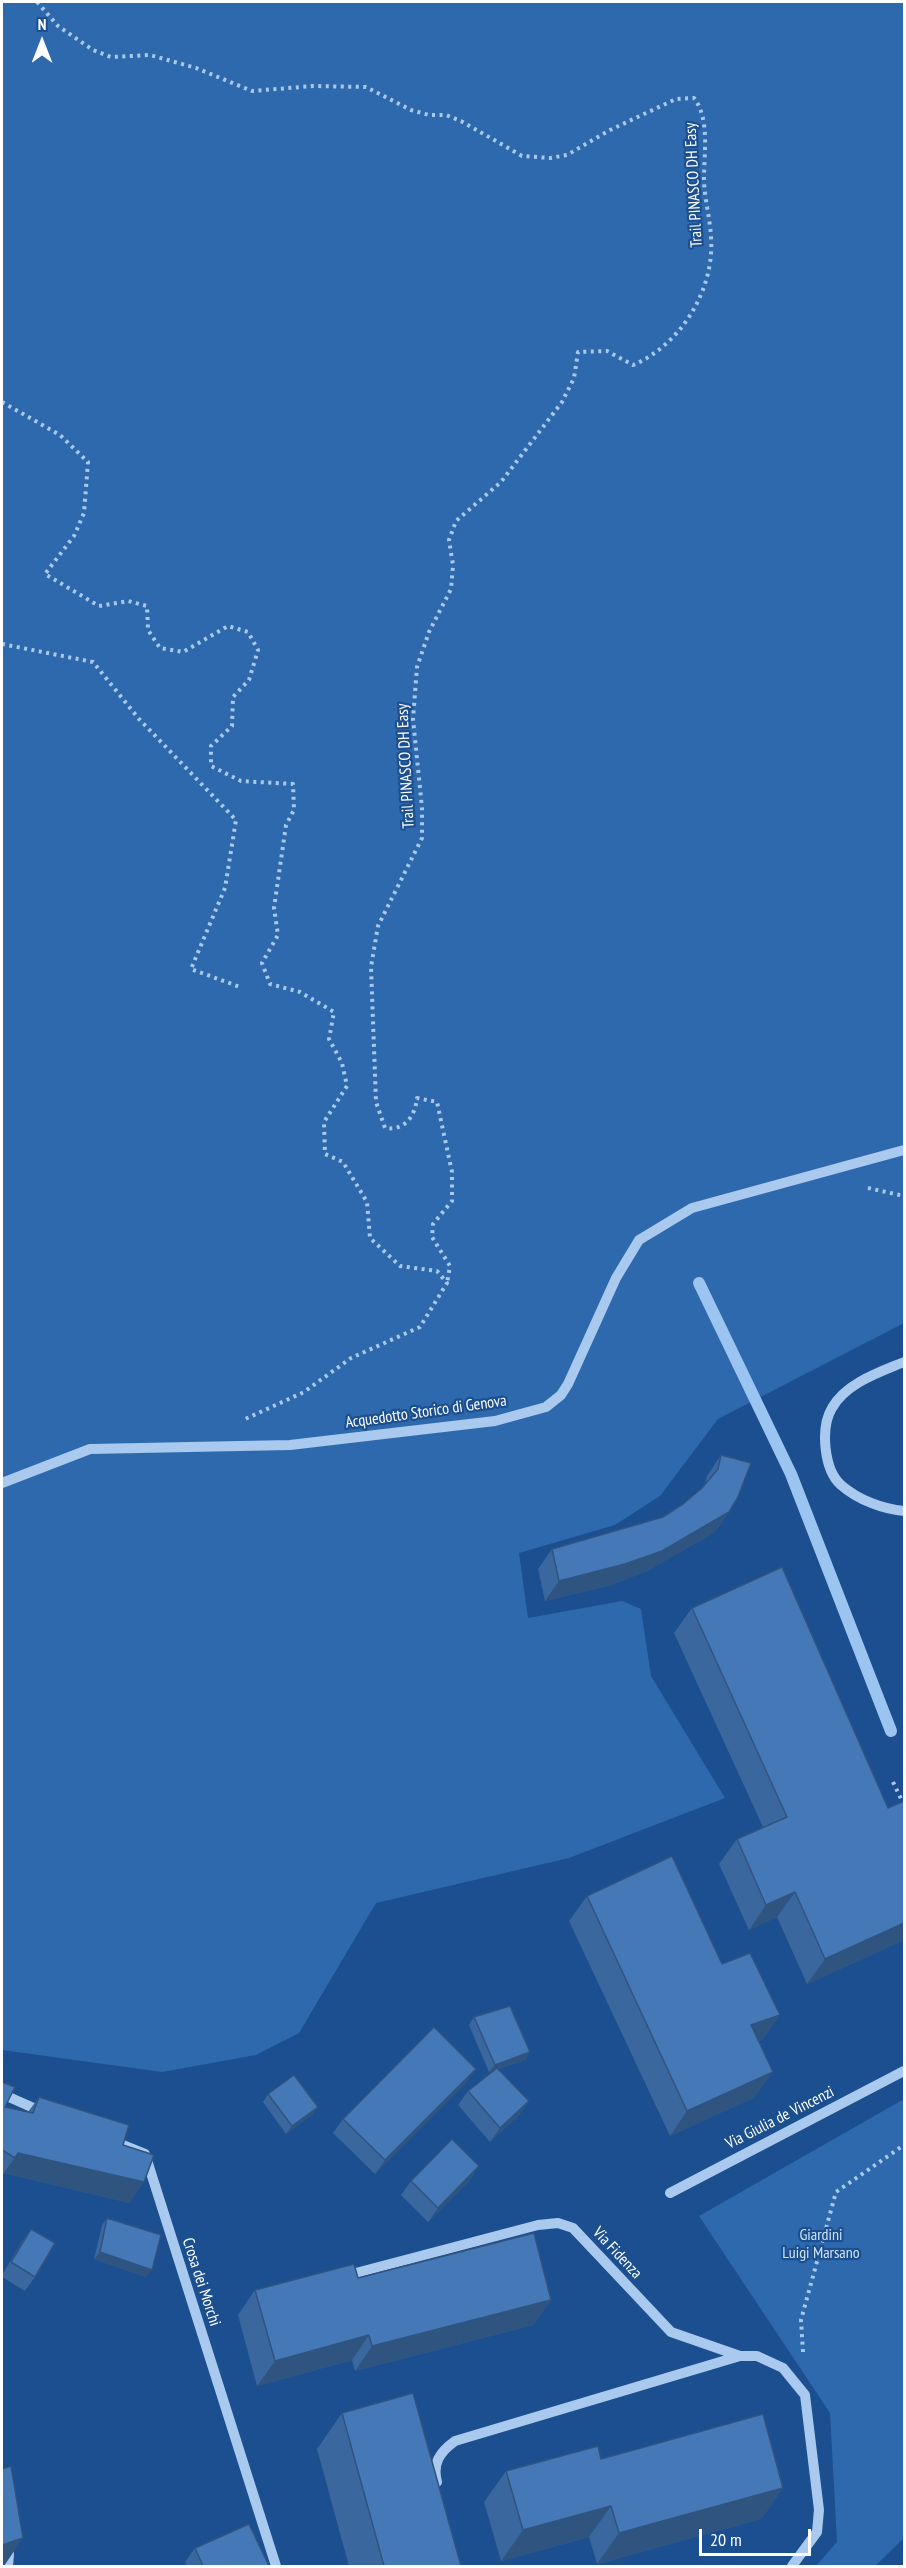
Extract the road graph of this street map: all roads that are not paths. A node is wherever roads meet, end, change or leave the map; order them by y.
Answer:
1 (904, 1150) edge
2 (904, 1362) edge
3 (2, 1483) edge
4 (904, 1511) edge
5 (904, 2071) edge
6 (2, 2094) edge
7 (57, 2117) edge
8 (100, 2136) edge
9 (670, 2193) dead end
10 (352, 2274) edge
11 (740, 2355) junction
12 (440, 2492) edge
13 (2, 2522) edge
14 (8, 2566) edge
15 (276, 2566) edge
16 (792, 2566) edge

1 - 3 street, Acquedotto Storico di Genova
2 - 4 street
5 - 9 street, Via Giulia de Vincenzi
6 - 7 street
8 - 15 street, Crosa dei Morchi
10 - 11 street, Via Fidenza
11 - 12 street, Via Fidenza
11 - 16 street, Via Fidenza
13 - 14 street

